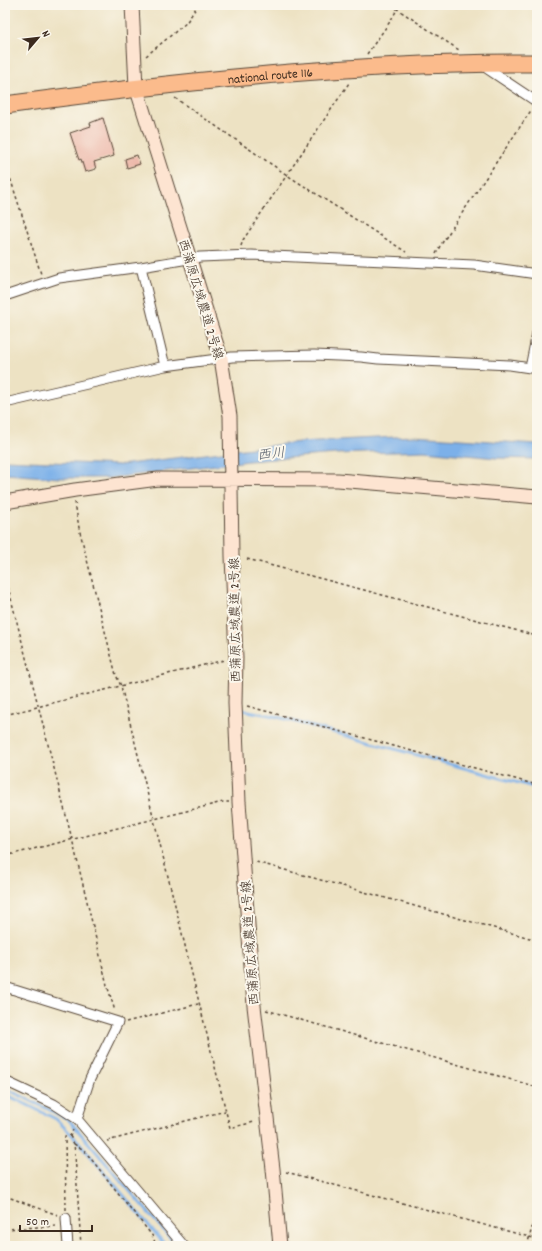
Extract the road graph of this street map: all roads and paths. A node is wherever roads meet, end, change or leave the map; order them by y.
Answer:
1 (132, 5) edge
2 (198, 5) edge
3 (391, 5) edge
4 (400, 5) edge
5 (397, 9) junction
6 (135, 59) junction
7 (479, 62) junction
8 (537, 63) edge
9 (357, 69) junction
10 (166, 84) junction
11 (136, 87) junction
12 (537, 102) edge
13 (5, 105) edge
14 (5, 162) edge
15 (5, 174) edge
16 (8, 174) junction
17 (287, 175) junction
18 (237, 255) junction
19 (190, 260) junction
20 (414, 261) junction
21 (432, 263) junction
22 (140, 267) junction
23 (537, 274) edge
24 (43, 284) junction
25 (5, 296) edge
26 (537, 333) edge
27 (221, 358) junction
28 (165, 366) junction
29 (533, 369) edge
30 (5, 403) edge
31 (231, 475) junction
32 (73, 490) junction
33 (537, 496) edge
34 (5, 502) edge
35 (247, 559) dead end
36 (5, 575) edge
37 (537, 636) edge
38 (236, 658) junction
39 (121, 686) junction
40 (235, 703) junction
41 (38, 707) junction
42 (5, 715) edge
43 (537, 785) edge
44 (239, 802) junction
45 (153, 820) junction
46 (71, 840) junction
47 (5, 856) edge
48 (243, 859) junction
49 (537, 940) edge
50 (5, 987) edge
51 (198, 1004) junction
52 (254, 1006) junction
53 (118, 1022) junction
54 (5, 1081) edge
55 (537, 1087) edge
56 (225, 1111) junction
57 (77, 1119) junction
58 (254, 1122) dead end
59 (70, 1136) junction
60 (74, 1144) junction
61 (98, 1144) junction
62 (273, 1169) junction
63 (5, 1196) edge
64 (537, 1210) edge
65 (66, 1222) junction
66 (5, 1229) edge
67 (529, 1237) junction
68 (537, 1239) edge
69 (68, 1246) edge
70 (81, 1246) edge
71 (155, 1246) edge
72 (184, 1246) edge
73 (280, 1246) edge
74 (527, 1246) edge

1 - 6 street, 西蒲原広域農道 2号線
2 - 6 path
3 - 5 path
4 - 5 path
5 - 7 path
5 - 9 path
6 - 11 street, 西蒲原広域農道 2号線
7 - 8 highway, national route 116
7 - 9 highway, national route 116
7 - 12 street
9 - 10 highway, national route 116
9 - 17 path
10 - 11 highway, national route 116
10 - 17 path
11 - 13 highway, national route 116
11 - 19 street, 西蒲原広域農道 2号線
12 - 21 path
14 - 16 path
15 - 16 path
16 - 24 path
17 - 18 path
17 - 20 path
18 - 19 street
18 - 20 street
19 - 22 street
19 - 27 street, 西蒲原広域農道 2号線
20 - 21 street
21 - 23 street
22 - 24 street
22 - 28 street
24 - 25 street
26 - 29 street
27 - 28 street
27 - 29 street
27 - 31 street, 西蒲原広域農道 2号線
28 - 30 street
31 - 32 street
31 - 33 street
31 - 38 street, 西蒲原広域農道 2号線
32 - 34 street
32 - 39 path
35 - 37 path
36 - 41 path
38 - 39 path
38 - 40 street, 西蒲原広域農道 2号線
39 - 41 path
39 - 45 path
40 - 43 path
40 - 44 street, 西蒲原広域農道 2号線
41 - 42 path
41 - 46 path
44 - 45 path
44 - 48 street, 西蒲原広域農道 2号線
45 - 46 path
45 - 51 path
46 - 47 path
46 - 53 path
48 - 49 path
48 - 52 street, 西蒲原広域農道 2号線
50 - 53 street
51 - 53 path
51 - 56 path
52 - 55 path
52 - 62 street, 西蒲原広域農道 2号線
53 - 57 street
54 - 57 street
56 - 58 path
56 - 61 path
57 - 59 path
57 - 61 street
59 - 60 path
59 - 65 path
60 - 70 path
60 - 71 path
61 - 72 street
62 - 67 path
62 - 73 street, 西蒲原広域農道 2号線
63 - 65 path
64 - 67 path
65 - 66 path
65 - 69 street
67 - 68 path
67 - 74 path

